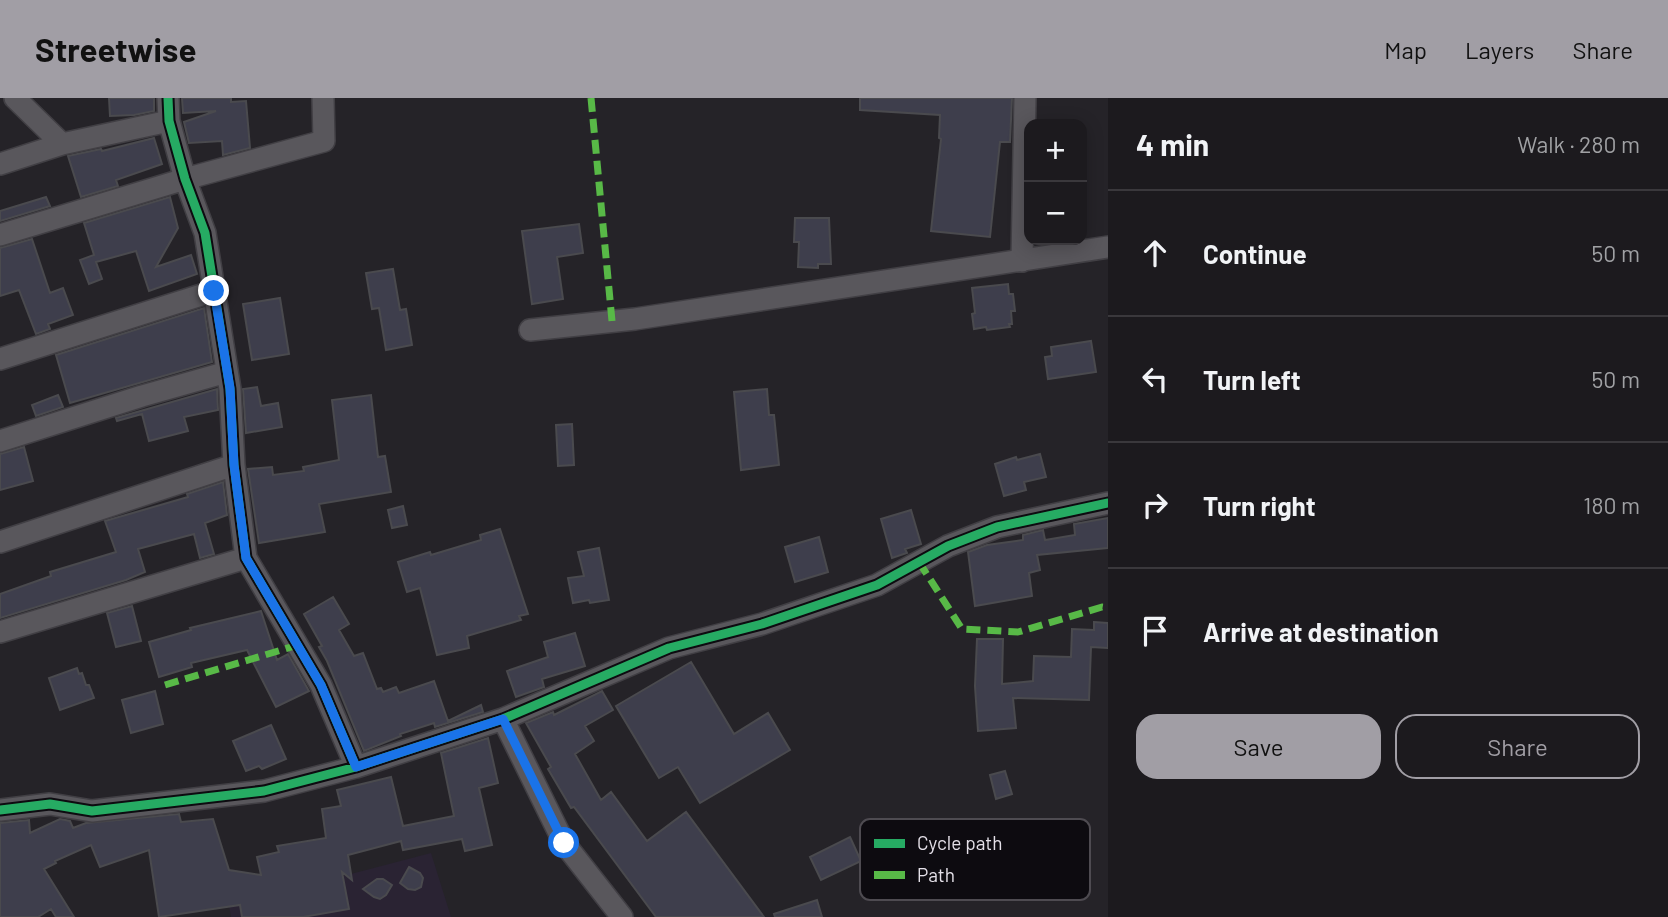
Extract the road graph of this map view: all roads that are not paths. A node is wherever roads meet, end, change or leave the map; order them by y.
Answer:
1 (15, 98) edge
2 (168, 98) edge
3 (323, 98) edge
4 (1025, 98) edge
5 (169, 121) junction
6 (62, 144) junction
7 (0, 164) edge
8 (185, 179) junction
9 (0, 235) edge
10 (1108, 247) edge
11 (1022, 261) junction
12 (214, 291) junction
13 (530, 330) dead end
14 (0, 359) edge
15 (227, 372) junction
16 (0, 440) edge
17 (234, 465) junction
18 (1108, 503) edge
19 (0, 542) edge
20 (246, 558) junction
21 (0, 632) edge
22 (503, 719) junction
23 (356, 767) junction
24 (0, 810) edge
25 (622, 917) edge

1 - 6 street
2 - 5 street
3 - 8 street
4 - 11 street
5 - 6 street
5 - 8 street
6 - 7 street
8 - 9 street
8 - 12 street
10 - 11 street
11 - 13 street
12 - 14 street
12 - 15 street
15 - 16 street
15 - 17 street
17 - 19 street
17 - 20 street
18 - 22 street
20 - 21 street
20 - 23 street
22 - 23 street
22 - 25 street
23 - 24 street

